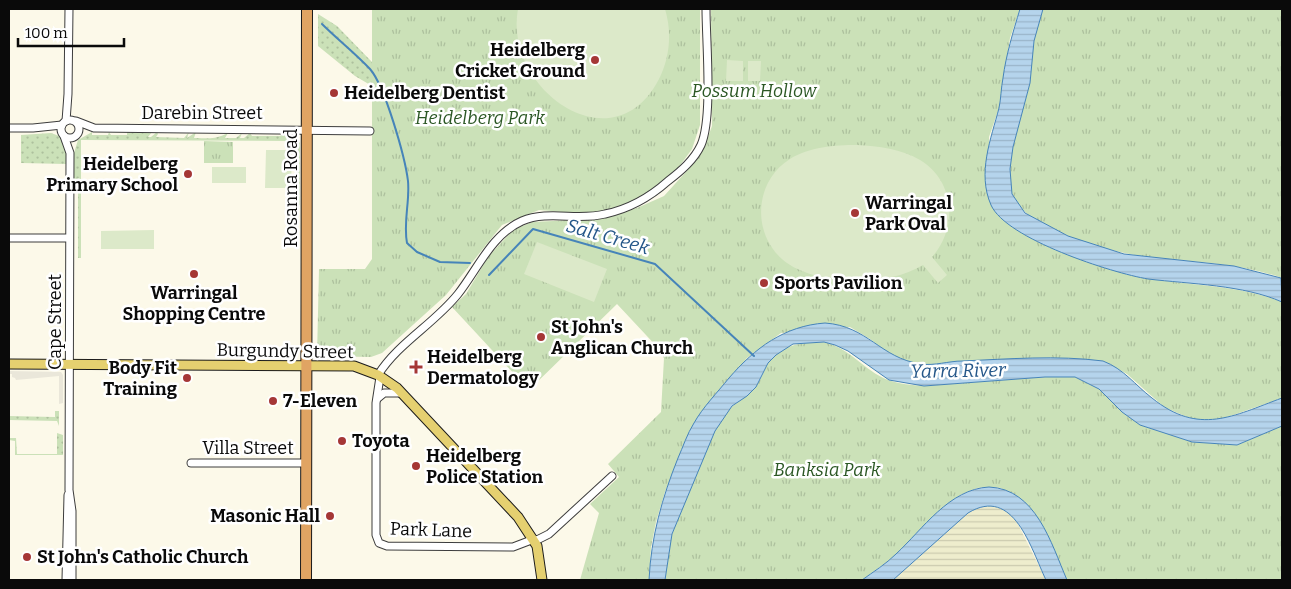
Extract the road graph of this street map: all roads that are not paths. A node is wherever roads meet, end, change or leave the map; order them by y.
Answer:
1 (68, 9) edge
2 (307, 9) edge
3 (706, 9) edge
4 (68, 94) junction
5 (75, 121) junction
6 (64, 123) junction
7 (9, 128) edge
8 (33, 128) junction
9 (94, 128) junction
10 (308, 130) junction
11 (370, 130) dead end
12 (63, 135) junction
13 (77, 136) junction
14 (70, 153) junction
15 (9, 238) edge
16 (70, 238) junction
17 (9, 364) edge
18 (70, 365) junction
19 (306, 367) junction
20 (379, 376) junction
21 (402, 393) junction
22 (377, 401) junction
23 (306, 463) junction
24 (190, 464) dead end
25 (612, 476) dead end
26 (69, 490) junction
27 (534, 540) junction
28 (66, 580) edge
29 (72, 580) edge
30 (306, 580) edge
31 (542, 580) edge

1 - 4 street
2 - 10 highway, Rosanna Road
3 - 20 street
4 - 5 street
4 - 6 street
5 - 6 street
5 - 9 street, Darebin Street
5 - 13 street
6 - 8 street
6 - 12 street
7 - 8 street
8 - 12 street
9 - 10 street, Darebin Street
9 - 13 street, Darebin Street
10 - 11 street, Darebin Street
10 - 19 highway, Rosanna Road
12 - 13 street
12 - 14 street, Cape Street
13 - 14 street, Cape Street
14 - 16 street, Cape Street
15 - 16 street
16 - 18 street, Cape Street
17 - 18 main road, Burgundy Street
18 - 19 main road, Burgundy Street
18 - 26 street, Cape Street
19 - 20 main road, Burgundy Street
19 - 23 highway, Rosanna Road
20 - 21 main road, Burgundy Street
20 - 22 street, Park Lane
21 - 22 street
21 - 27 main road, Burgundy Street
22 - 27 street, Park Lane
23 - 24 street, Villa Street
23 - 30 highway, Rosanna Road
25 - 27 street
26 - 28 street, Cape Street
26 - 29 street, Cape Street
27 - 31 main road

